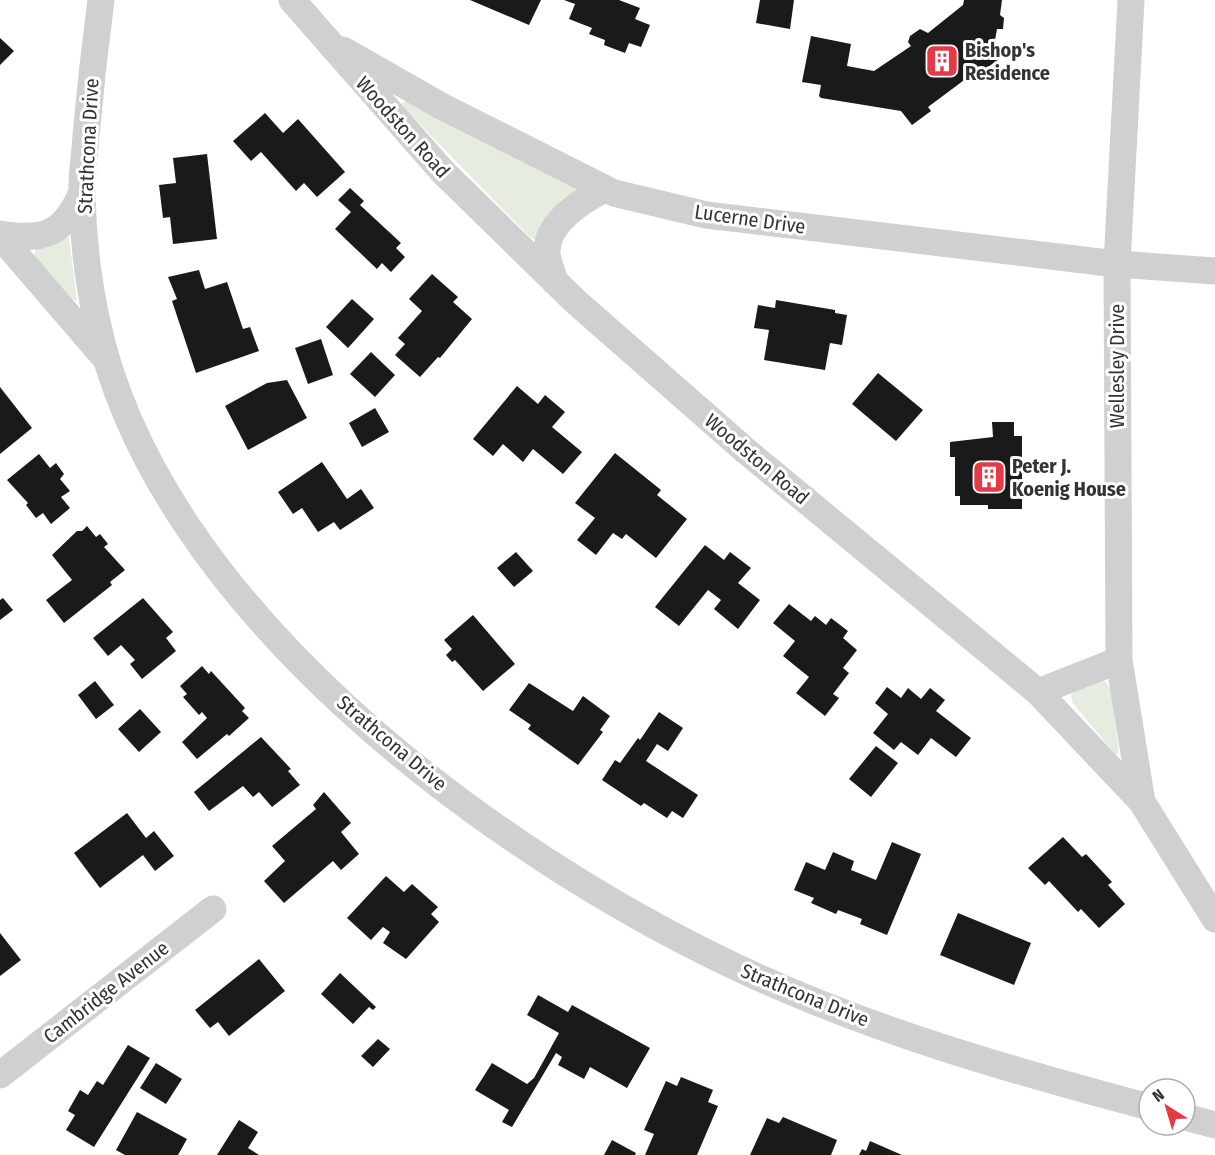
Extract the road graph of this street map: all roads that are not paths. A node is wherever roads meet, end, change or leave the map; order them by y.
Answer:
1 (101, 0) edge
2 (292, 0) edge
3 (1131, 0) edge
4 (323, 38) junction
5 (605, 189) junction
6 (82, 192) junction
7 (0, 235) edge
8 (1117, 264) junction
9 (1215, 270) edge
10 (555, 282) junction
11 (108, 362) junction
12 (1119, 660) junction
13 (1038, 692) junction
14 (1142, 802) junction
15 (213, 909) dead end
16 (1215, 919) edge
17 (0, 1075) edge
18 (1137, 1104) edge
19 (1197, 1120) edge
20 (1215, 1125) edge

1 - 6 street, Strathcona Drive
2 - 4 street, Woodston Road
3 - 8 street, Wellesley Drive
4 - 5 street, Lucerne Drive
4 - 10 street, Woodston Road
5 - 8 street, Lucerne Drive
5 - 10 street
6 - 7 street
6 - 11 street, Strathcona Drive
7 - 11 street
8 - 9 street, Lucerne Drive
8 - 12 street, Wellesley Drive
10 - 13 street, Woodston Road
11 - 18 street, Strathcona Drive
12 - 13 street
12 - 14 street, Wellesley Drive
13 - 14 street, Woodston Road
14 - 16 street, Woodston Road
15 - 17 street, Cambridge Avenue
19 - 20 street

